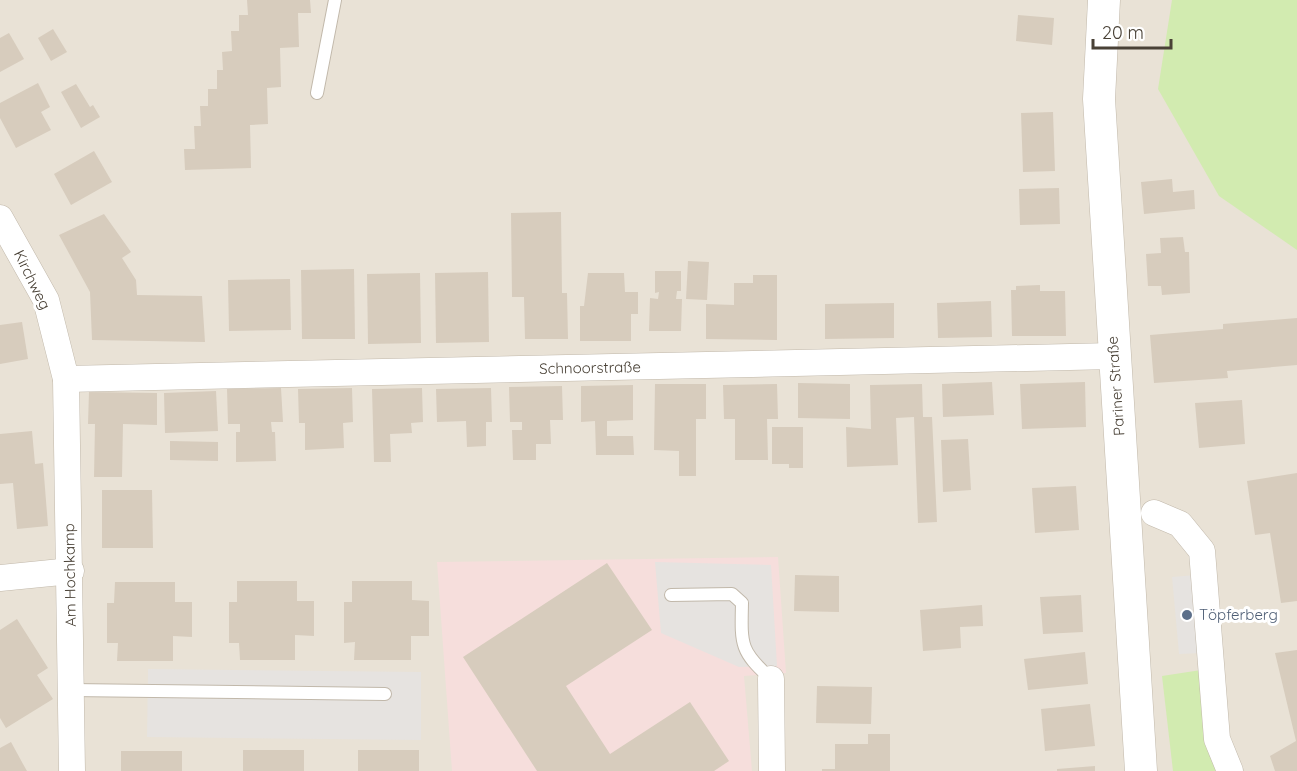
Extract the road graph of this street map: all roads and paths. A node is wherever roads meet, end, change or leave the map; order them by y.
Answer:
1 (335, 0) edge
2 (1104, 0) edge
3 (317, 93) dead end
4 (0, 218) edge
5 (1113, 357) junction
6 (66, 379) junction
7 (1155, 513) dead end
8 (71, 571) junction
9 (0, 578) edge
10 (671, 595) dead end
11 (771, 679) joint
12 (71, 690) junction
13 (385, 694) dead end
14 (72, 771) edge
15 (772, 771) edge
16 (1141, 771) edge
17 (1230, 771) edge

1 - 3 lane
2 - 5 street, Pariner Straße
4 - 6 street, Kirchweg
5 - 6 street, Schnoorstraße
5 - 16 street, Pariner Straße
6 - 8 street, Am Hochkamp
7 - 17 street
8 - 9 street
8 - 12 street, Am Hochkamp
10 - 11 lane
11 - 15 street
12 - 13 lane
12 - 14 street, Am Hochkamp

